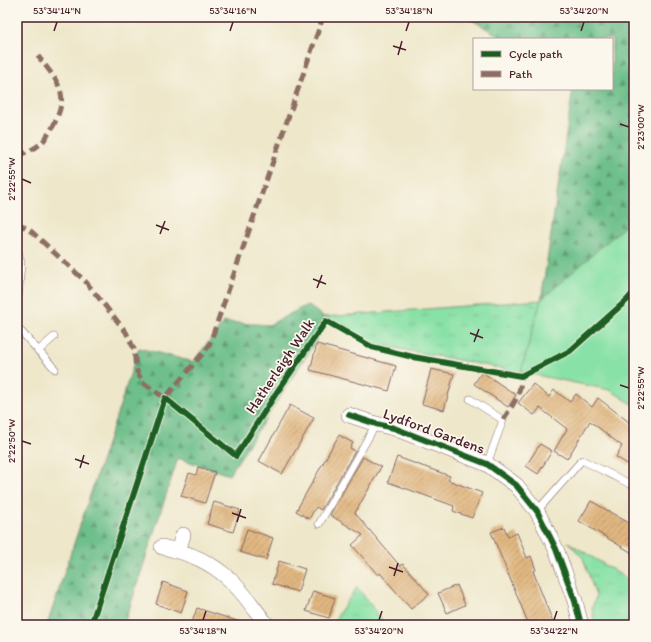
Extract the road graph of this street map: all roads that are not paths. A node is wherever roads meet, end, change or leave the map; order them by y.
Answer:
1 (17, 248) edge
2 (17, 312) edge
3 (17, 327) edge
4 (54, 337) dead end
5 (38, 351) junction
6 (55, 369) dead end
7 (470, 399) dead end
8 (349, 415) dead end
9 (376, 424) junction
10 (487, 464) junction
11 (634, 478) edge
12 (537, 511) junction
13 (319, 524) dead end
14 (183, 535) dead end
15 (162, 547) dead end
16 (178, 551) junction
17 (266, 625) edge
18 (581, 625) edge

1 - 2 lane
3 - 5 lane
4 - 5 lane
5 - 6 lane
7 - 10 lane
8 - 9 street, Lydford Gardens
9 - 10 street, Lydford Gardens
9 - 13 lane
10 - 12 street, Lydford Gardens
11 - 12 lane
12 - 18 street, Lydford Gardens
14 - 16 street
15 - 16 street
16 - 17 street

